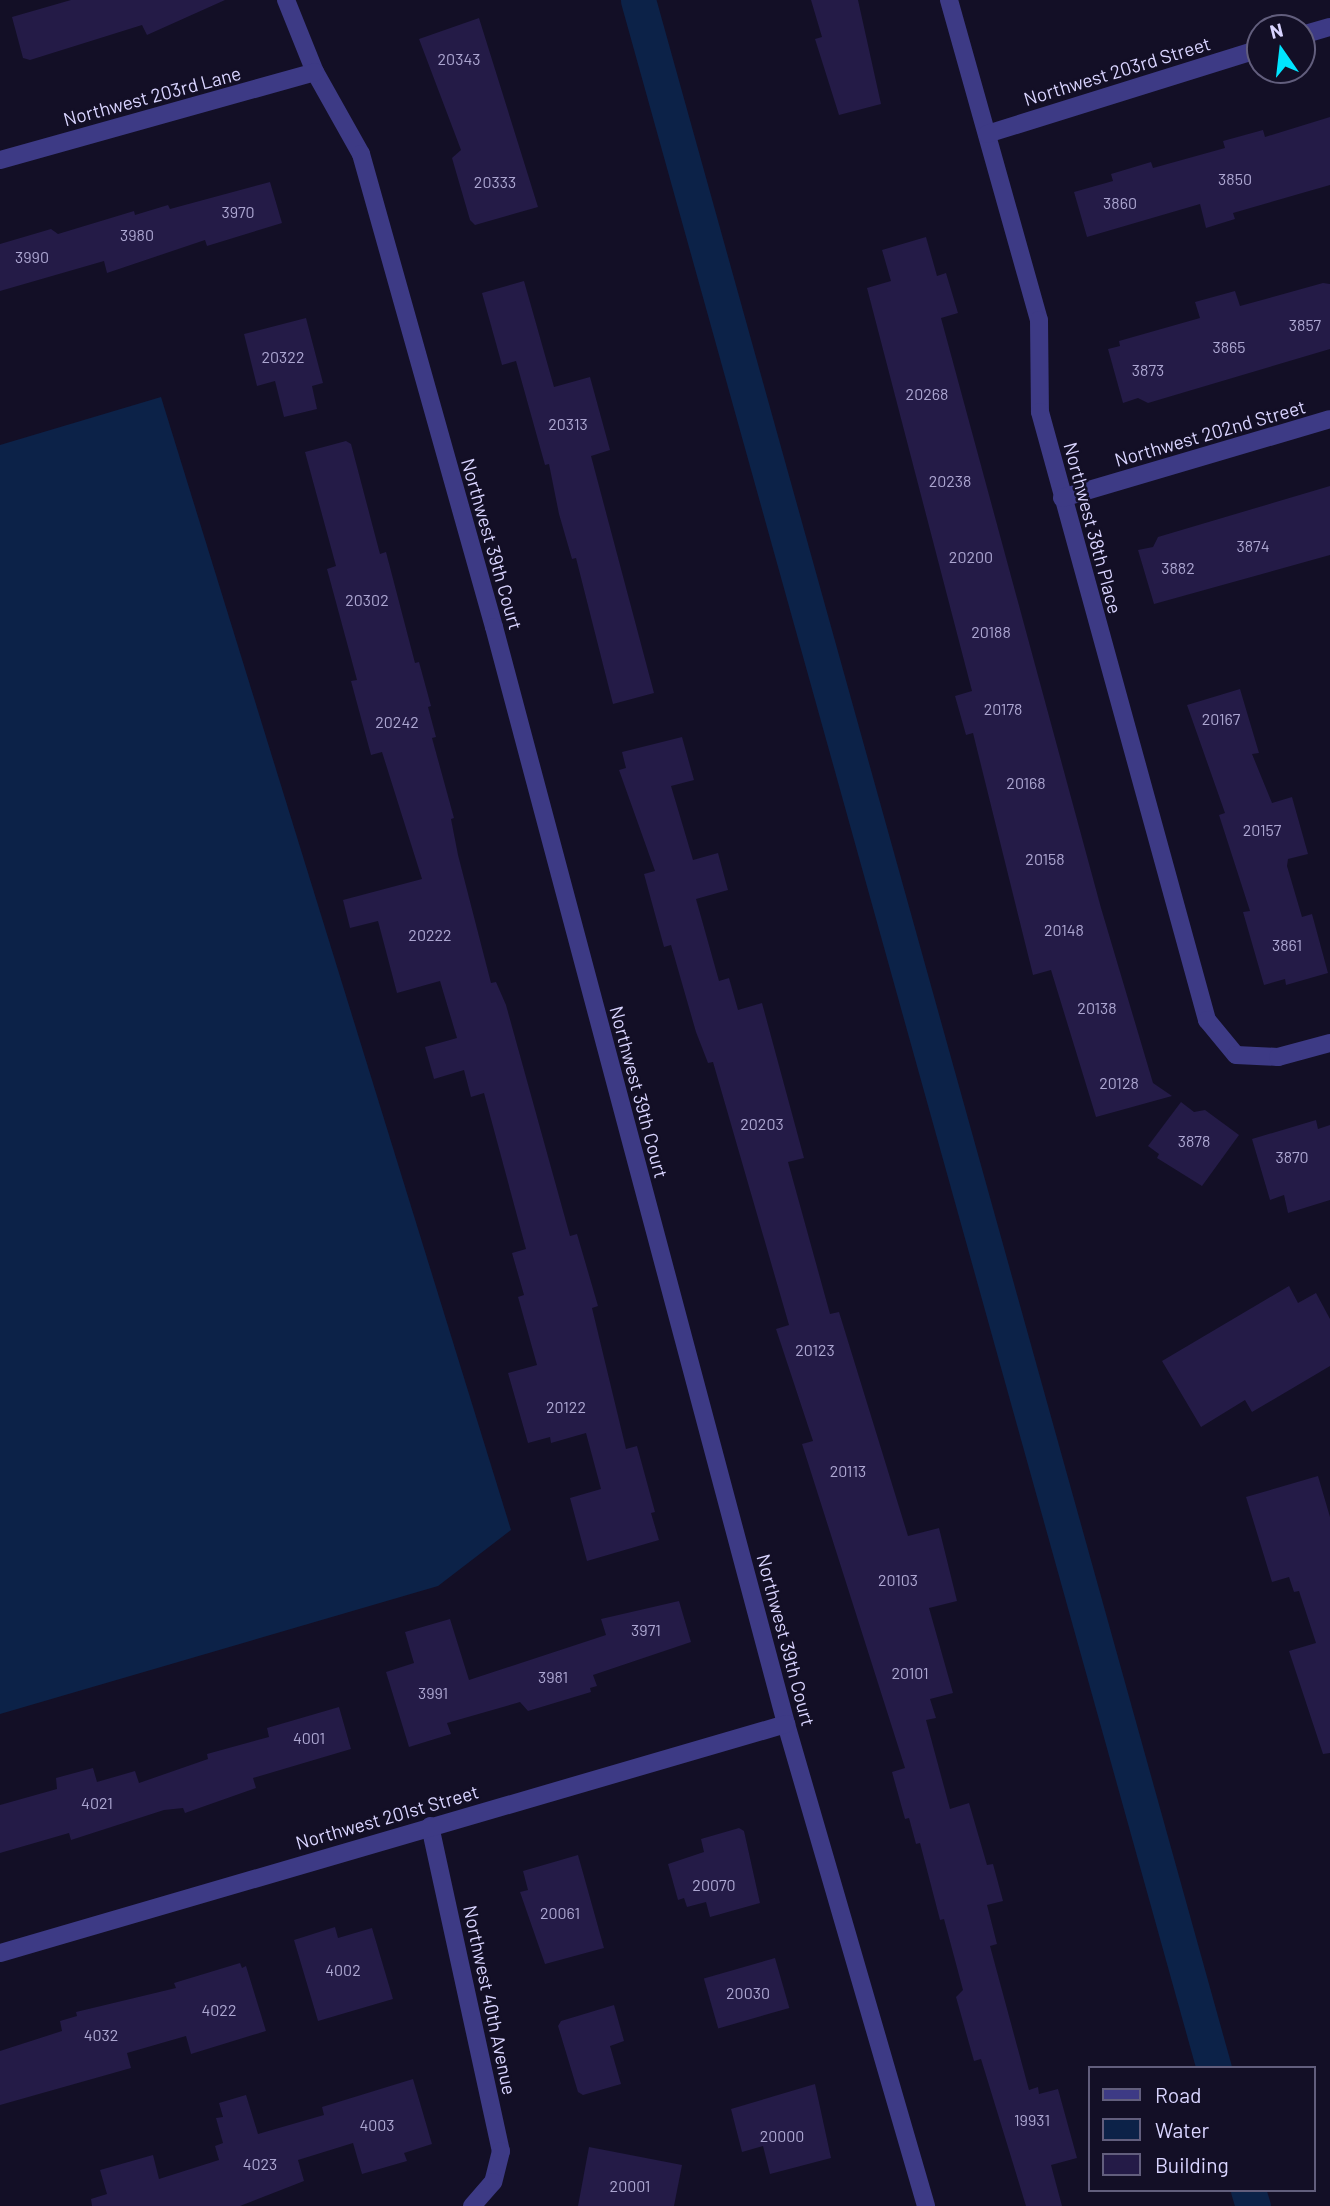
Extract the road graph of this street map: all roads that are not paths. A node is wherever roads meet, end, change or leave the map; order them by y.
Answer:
1 (285, 0) edge
2 (949, 0) edge
3 (1246, 53) edge
4 (315, 72) junction
5 (987, 134) junction
6 (0, 160) edge
7 (1330, 419) edge
8 (1062, 498) junction
9 (1330, 1043) edge
10 (786, 1724) junction
11 (430, 1826) junction
12 (0, 1954) edge
13 (472, 2206) edge
14 (926, 2206) edge

1 - 4 street, Northwest 39th Court
2 - 5 street, Northwest 38th Place
3 - 5 street, Northwest 203rd Street
4 - 6 street, Northwest 203rd Lane
4 - 10 street, Northwest 39th Court
5 - 8 street, Northwest 38th Place
7 - 8 street, Northwest 202nd Street
8 - 9 street, Northwest 38th Place
10 - 11 street, Northwest 201st Street
10 - 14 street, Northwest 39th Court
11 - 12 street, Northwest 201st Street
11 - 13 street, Northwest 40th Avenue

